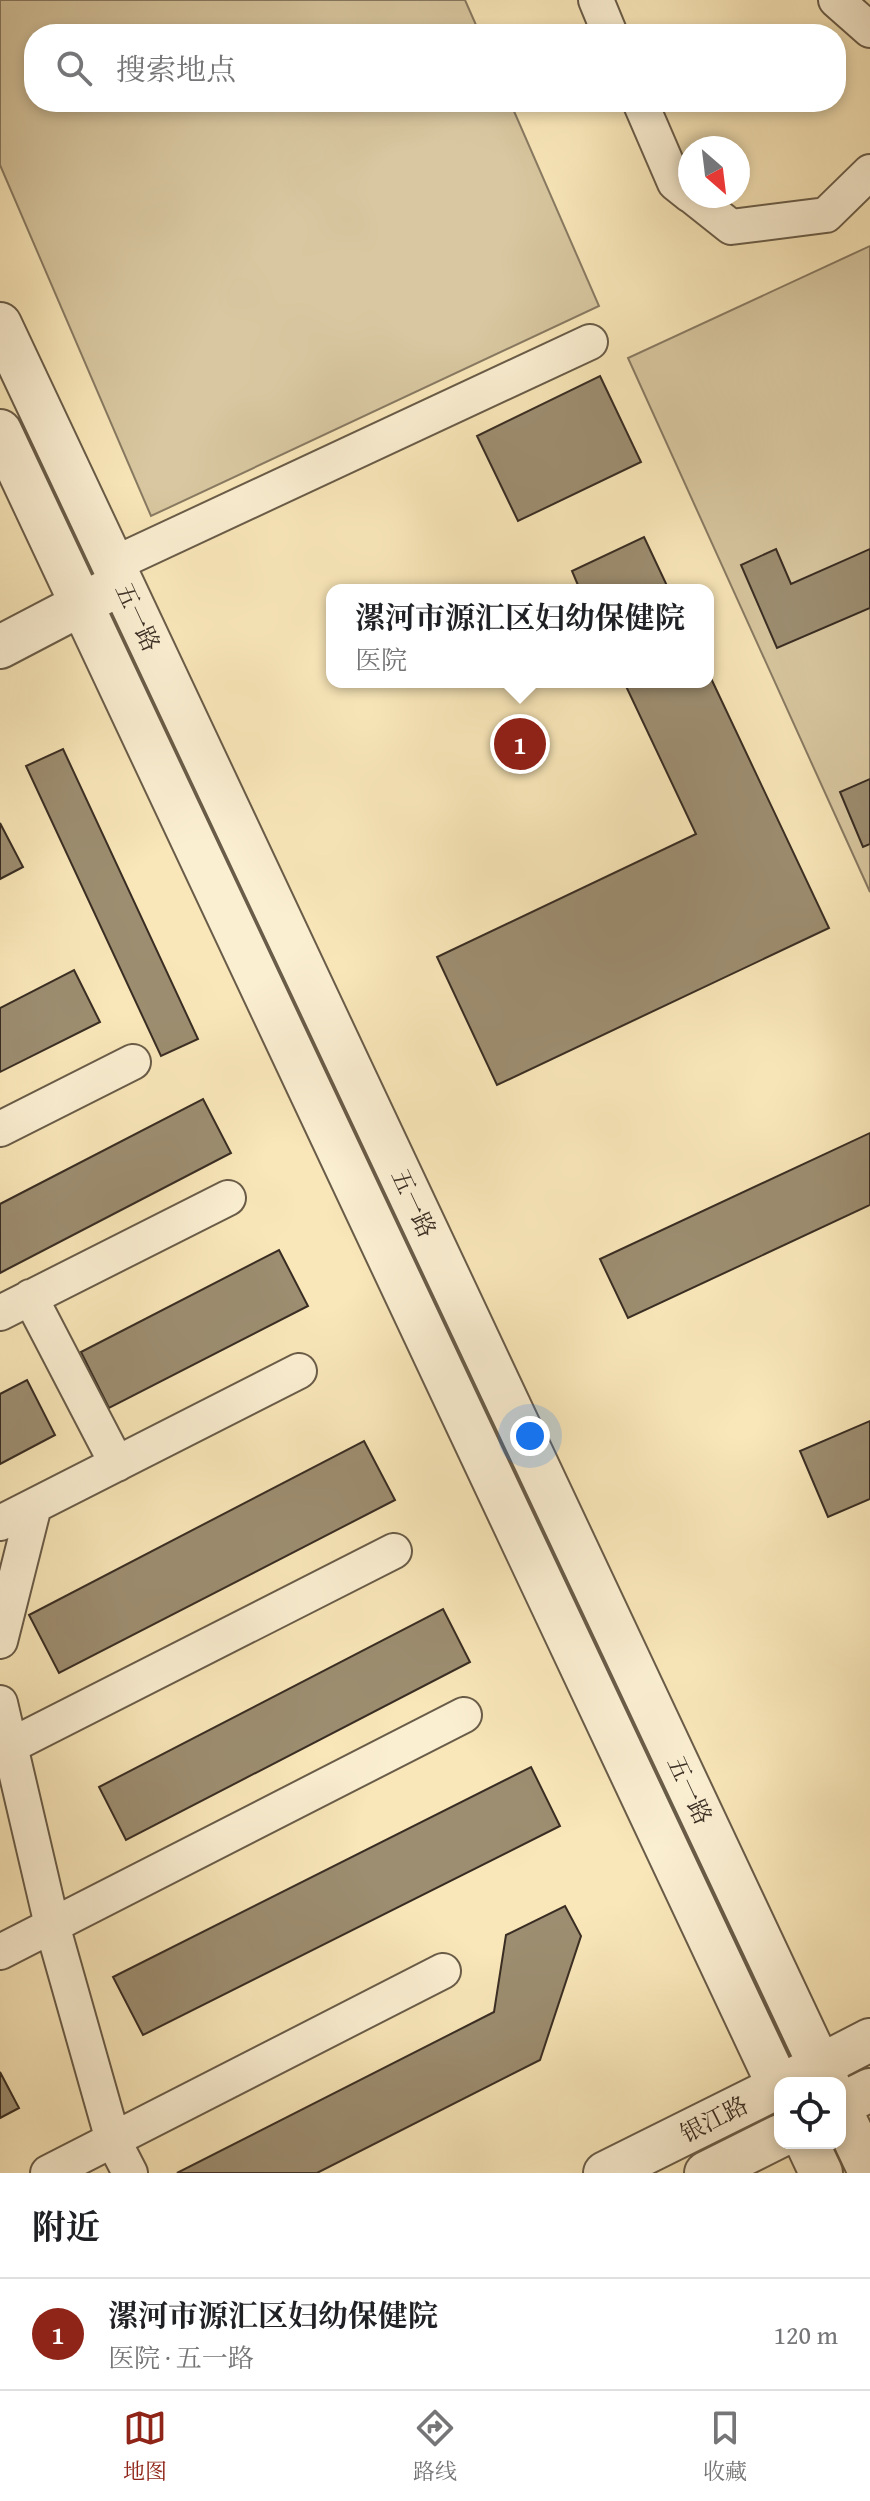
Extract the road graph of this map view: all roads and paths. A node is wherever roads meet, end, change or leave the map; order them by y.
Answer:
1 (596, 0) edge
2 (836, 0) edge
3 (606, 24) edge
4 (870, 30) edge
5 (644, 112) edge
6 (870, 172) edge
7 (678, 185) edge
8 (707, 208) edge
9 (0, 324) edge
10 (590, 342) dead end
11 (0, 431) edge
12 (118, 573) junction
13 (81, 604) junction
14 (0, 647) edge
15 (133, 1062) dead end
16 (0, 1129) edge
17 (228, 1198) dead end
18 (30, 1297) junction
19 (0, 1313) edge
20 (299, 1371) dead end
21 (117, 1464) junction
22 (34, 1506) junction
23 (0, 1523) edge
24 (394, 1551) dead end
25 (0, 1641) edge
26 (0, 1703) edge
27 (464, 1715) dead end
28 (5, 1749) edge
29 (52, 1925) junction
30 (0, 1952) edge
31 (443, 1971) dead end
32 (870, 2040) edge
33 (793, 2077) edge
34 (793, 2077) edge
35 (804, 2077) edge
36 (870, 2090) edge
37 (774, 2092) edge
38 (846, 2104) edge
39 (846, 2120) edge
40 (774, 2139) edge
41 (113, 2140) junction
42 (810, 2149) edge
43 (870, 2172) edge
44 (48, 2173) edge
45 (130, 2173) edge
46 (605, 2173) edge
47 (706, 2173) edge
48 (821, 2173) edge

1 - 3 street
2 - 4 street
5 - 7 street
6 - 8 street
9 - 12 street, 五一路
10 - 12 street
11 - 13 street, 五一路
12 - 13 street
12 - 33 street, 五一路
13 - 14 street
13 - 34 street, 五一路
15 - 16 street
17 - 18 street
18 - 19 street
18 - 21 street
20 - 21 street
21 - 22 street
22 - 23 street
22 - 25 street
24 - 28 street
26 - 28 street
27 - 29 street
28 - 29 street
29 - 30 street
29 - 41 street
31 - 41 street
32 - 35 street, 银江路
36 - 38 street
37 - 46 street, 银江路
39 - 43 street
40 - 47 street, 银江路
41 - 44 street
41 - 45 street
42 - 48 street

